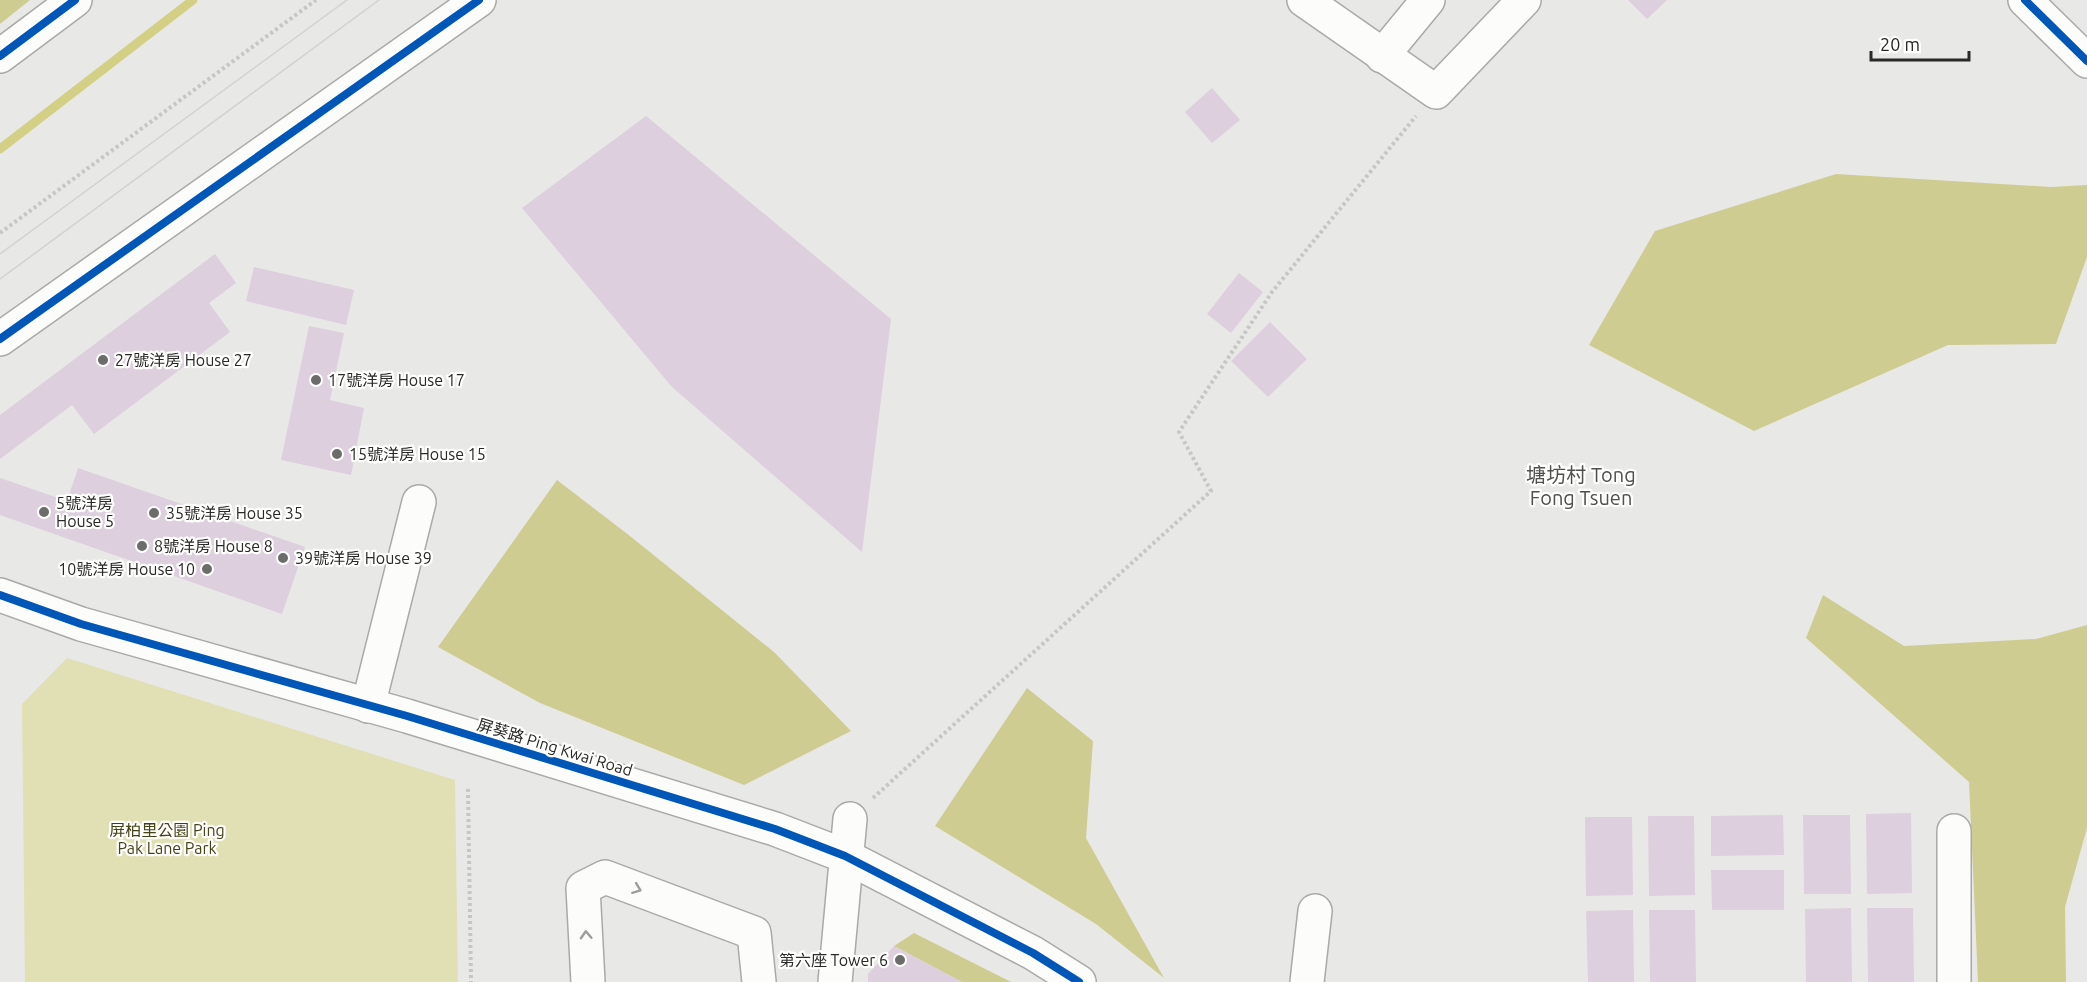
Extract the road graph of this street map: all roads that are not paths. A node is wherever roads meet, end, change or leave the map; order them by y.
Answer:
1 (75, 0) edge
2 (479, 0) edge
3 (1304, 0) edge
4 (1428, 0) edge
5 (1524, 0) edge
6 (2025, 0) edge
7 (0, 56) edge
8 (1382, 56) junction
9 (2087, 61) edge
10 (0, 339) edge
11 (419, 502) dead end
12 (0, 595) edge
13 (368, 706) junction
14 (850, 819) road end
15 (1954, 831) dead end
16 (845, 856) junction
17 (1315, 911) dead end
18 (588, 982) edge
19 (759, 982) edge
20 (835, 982) edge
21 (1079, 982) edge
22 (1307, 982) edge
23 (1954, 982) edge

1 - 7 street
2 - 10 street
3 - 8 street
4 - 8 street
5 - 8 street
6 - 9 street
11 - 13 street
12 - 13 street, 屏葵路 Ping Kwai Road
13 - 16 street, 屏葵路 Ping Kwai Road
14 - 16 street
15 - 23 street
16 - 20 street
16 - 21 street, 屏葵路 Ping Kwai Road
17 - 22 street
18 -> 19 street

